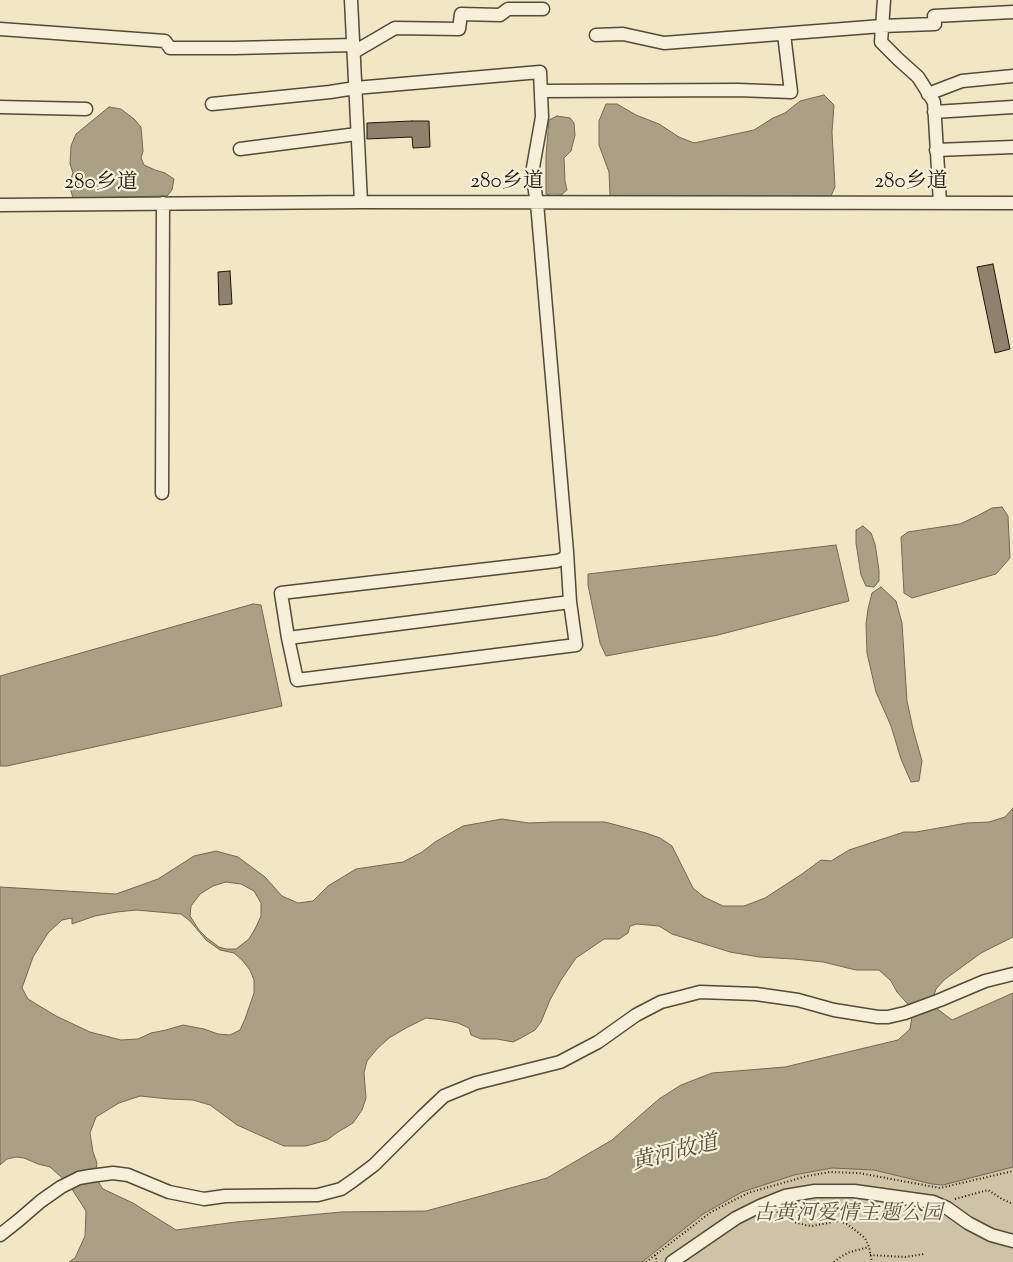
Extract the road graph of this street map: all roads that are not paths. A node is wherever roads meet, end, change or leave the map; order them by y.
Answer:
1 (351, 0) edge
2 (884, 0) edge
3 (543, 9) dead end
4 (1013, 12) edge
5 (882, 26) junction
6 (0, 29) edge
7 (784, 34) junction
8 (596, 36) dead end
9 (354, 48) junction
10 (1013, 76) edge
11 (355, 88) junction
12 (541, 91) junction
13 (928, 94) junction
14 (212, 104) dead end
15 (0, 107) edge
16 (1013, 107) edge
17 (86, 109) dead end
18 (934, 112) junction
19 (358, 134) junction
20 (1013, 147) edge
21 (240, 149) dead end
22 (936, 150) junction
23 (361, 202) junction
24 (162, 203) junction
25 (537, 203) junction
26 (940, 203) junction
27 (1013, 203) edge
28 (0, 205) edge
29 (162, 493) dead end
30 (568, 552) junction
31 (570, 602) junction
32 (288, 638) junction
33 (1013, 974) edge
34 (0, 1235) edge
35 (1013, 1241) edge
36 (672, 1262) edge

1 - 9 street
2 - 5 street
3 - 9 street
4 - 5 street
5 - 7 street
5 - 13 street
6 - 9 street
7 - 8 street
7 - 12 street
9 - 11 street
10 - 13 street
11 - 12 street
11 - 14 street
11 - 19 street
12 - 25 street
13 - 18 street
15 - 17 street
16 - 18 street
18 - 22 street
19 - 21 street
19 - 23 street
20 - 22 street
22 - 26 street
23 - 24 street, 280乡道
23 - 25 street, 280乡道
24 - 28 street, 280乡道
24 - 29 street
25 - 26 street, 280乡道
25 - 30 street
26 - 27 street, 280乡道
30 - 31 street
30 - 32 street
31 - 32 street
31 - 32 street
33 - 34 street
35 - 36 street

